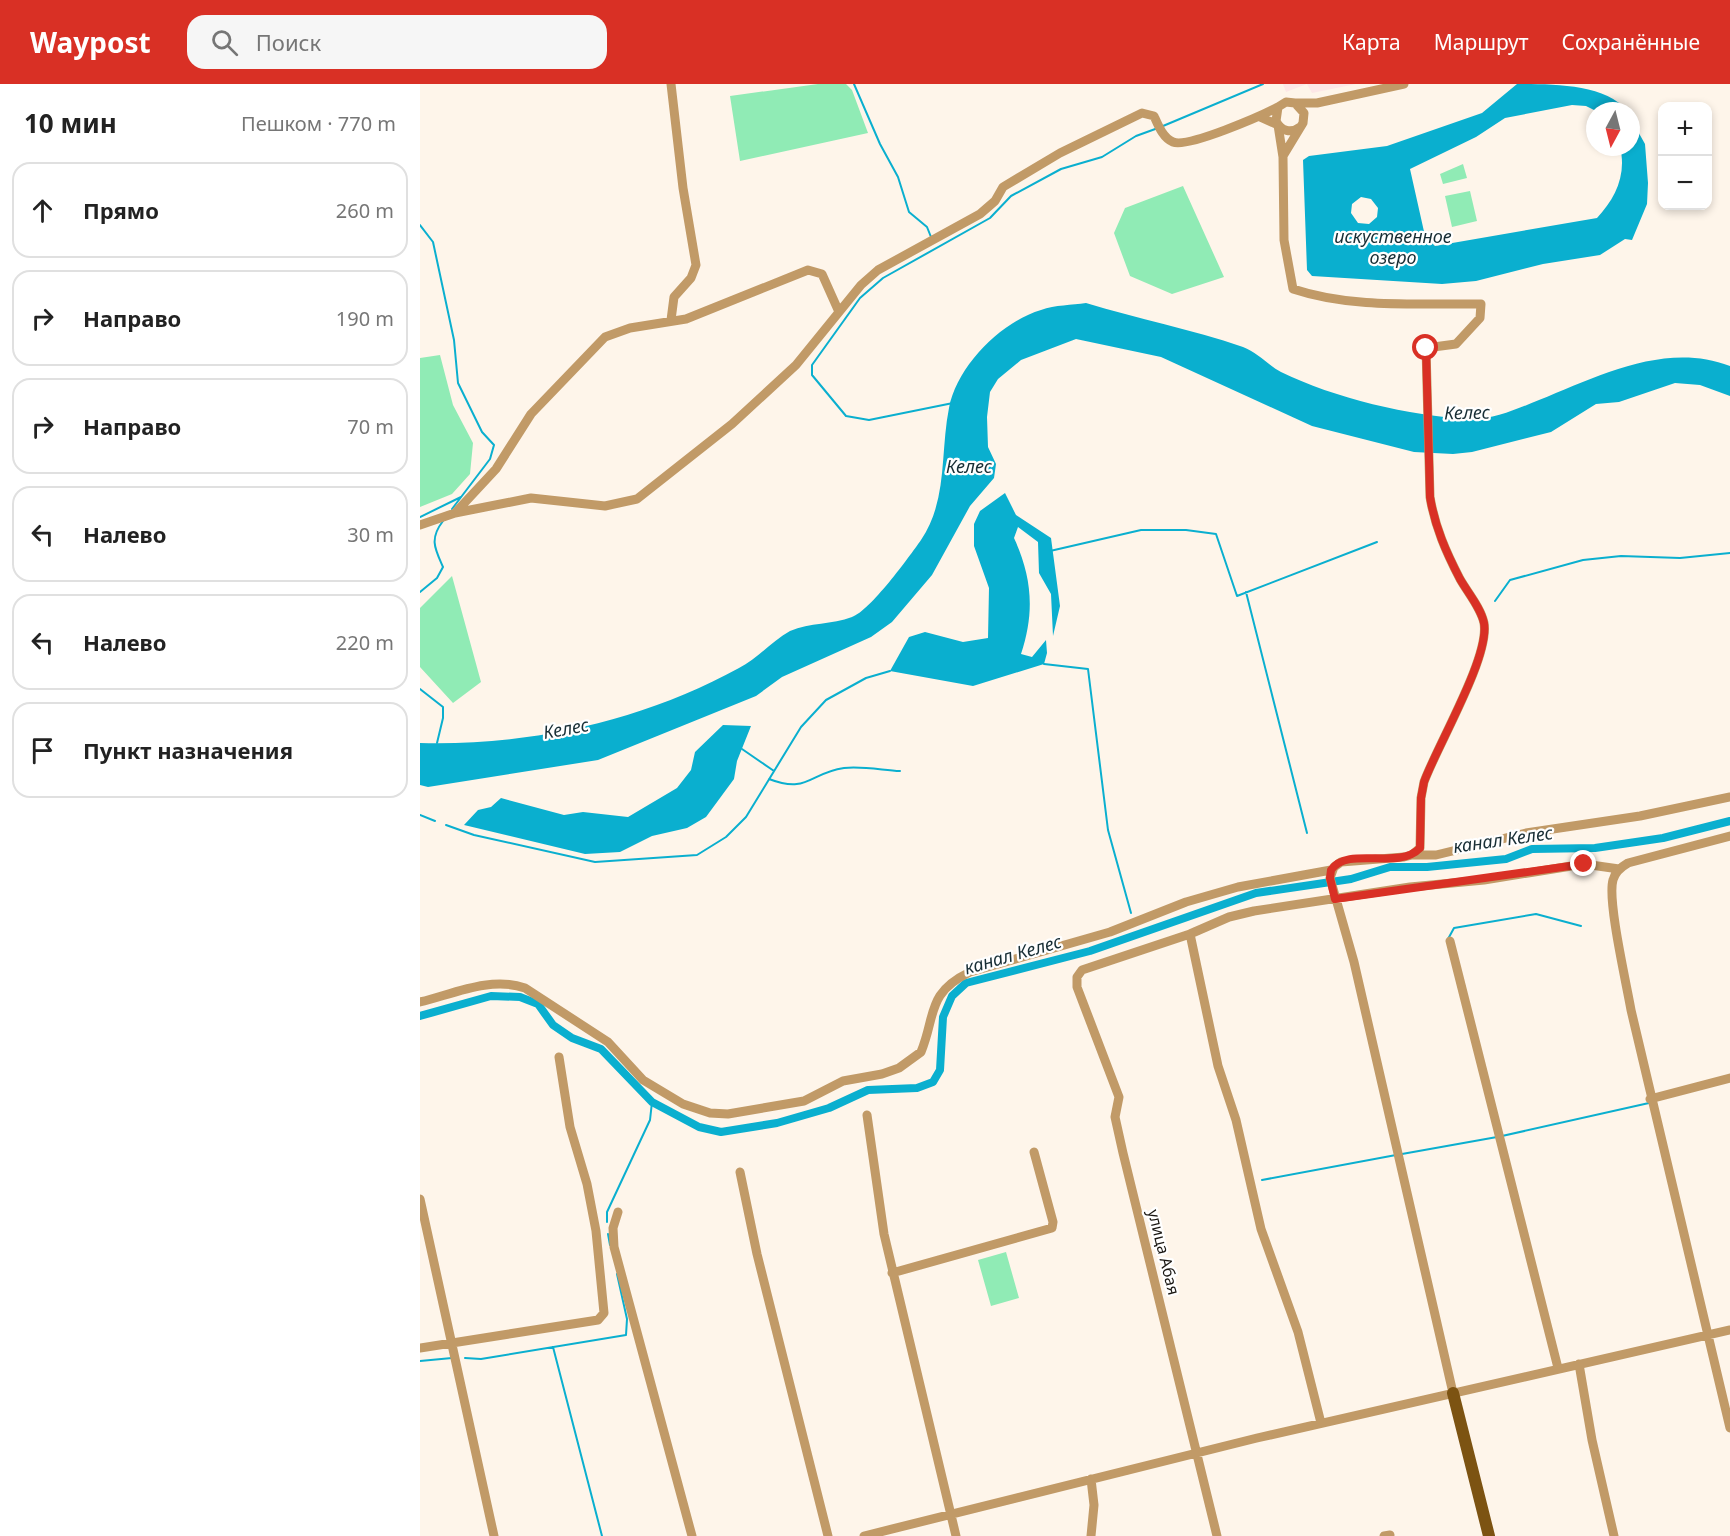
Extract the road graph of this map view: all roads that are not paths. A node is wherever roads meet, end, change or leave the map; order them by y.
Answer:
1 (672, 84) edge
2 (1404, 84) edge
3 (1295, 103) junction
4 (1317, 103) junction
5 (1278, 108) junction
6 (1260, 117) junction
7 (1302, 125) junction
8 (1278, 126) junction
9 (1283, 157) junction
10 (839, 312) junction
11 (671, 320) junction
12 (455, 513) junction
13 (420, 525) edge
14 (1730, 797) edge
15 (1730, 836) edge
16 (1412, 855) junction
17 (1619, 869) junction
18 (1331, 874) junction
19 (1333, 895) junction
20 (1190, 934) junction
21 (1450, 942) dead end
22 (420, 1002) edge
23 (559, 1057) dead end
24 (1730, 1078) edge
25 (1651, 1103) junction
26 (867, 1115) dead end
27 (1034, 1152) dead end
28 (740, 1172) dead end
29 (420, 1199) edge
30 (618, 1212) dead end
31 (613, 1228) junction
32 (596, 1231) junction
33 (892, 1273) junction
34 (1730, 1330) edge
35 (1710, 1334) junction
36 (454, 1342) junction
37 (420, 1348) edge
38 (1579, 1364) junction
39 (1558, 1368) junction
40 (1453, 1392) junction
41 (1321, 1424) junction
42 (1730, 1428) edge
43 (1197, 1452) junction
44 (1091, 1479) junction
45 (951, 1514) junction
46 (494, 1536) edge
47 (692, 1536) edge
48 (828, 1536) edge
49 (864, 1536) edge
50 (956, 1536) edge
51 (1091, 1536) edge
52 (1217, 1536) edge
53 (1489, 1536) edge
54 (1614, 1536) edge

1 - 11 street
2 - 4 street
3 - 4 street
3 - 5 street
3 - 7 street
4 - 7 street
5 - 6 street
5 - 8 street
6 - 8 street
6 - 10 street
7 - 8 street
7 - 9 street
8 - 9 street
9 - 16 street
10 - 11 street
10 - 12 street
11 - 12 street
12 - 13 street
14 - 16 street
15 - 17 street
16 - 18 street
17 - 19 street
17 - 25 street
18 - 19 street
18 - 22 street
19 - 20 street
19 - 40 street
20 - 41 street
20 - 43 street, улица Абая
21 - 39 street
23 - 32 street
24 - 25 street
25 - 35 street
26 - 33 street
27 - 33 street
28 - 48 street
29 - 36 street
30 - 31 street
31 - 32 street
31 - 47 street
32 - 36 street
33 - 45 street
34 - 35 street
35 - 38 street
35 - 42 street
36 - 37 street
36 - 46 street
38 - 39 street
38 - 54 street
39 - 40 street
40 - 41 street
40 - 53 main road
41 - 43 street
43 - 44 street
43 - 52 street, улица Абая
44 - 45 street
44 - 51 street
45 - 49 street
45 - 50 street

